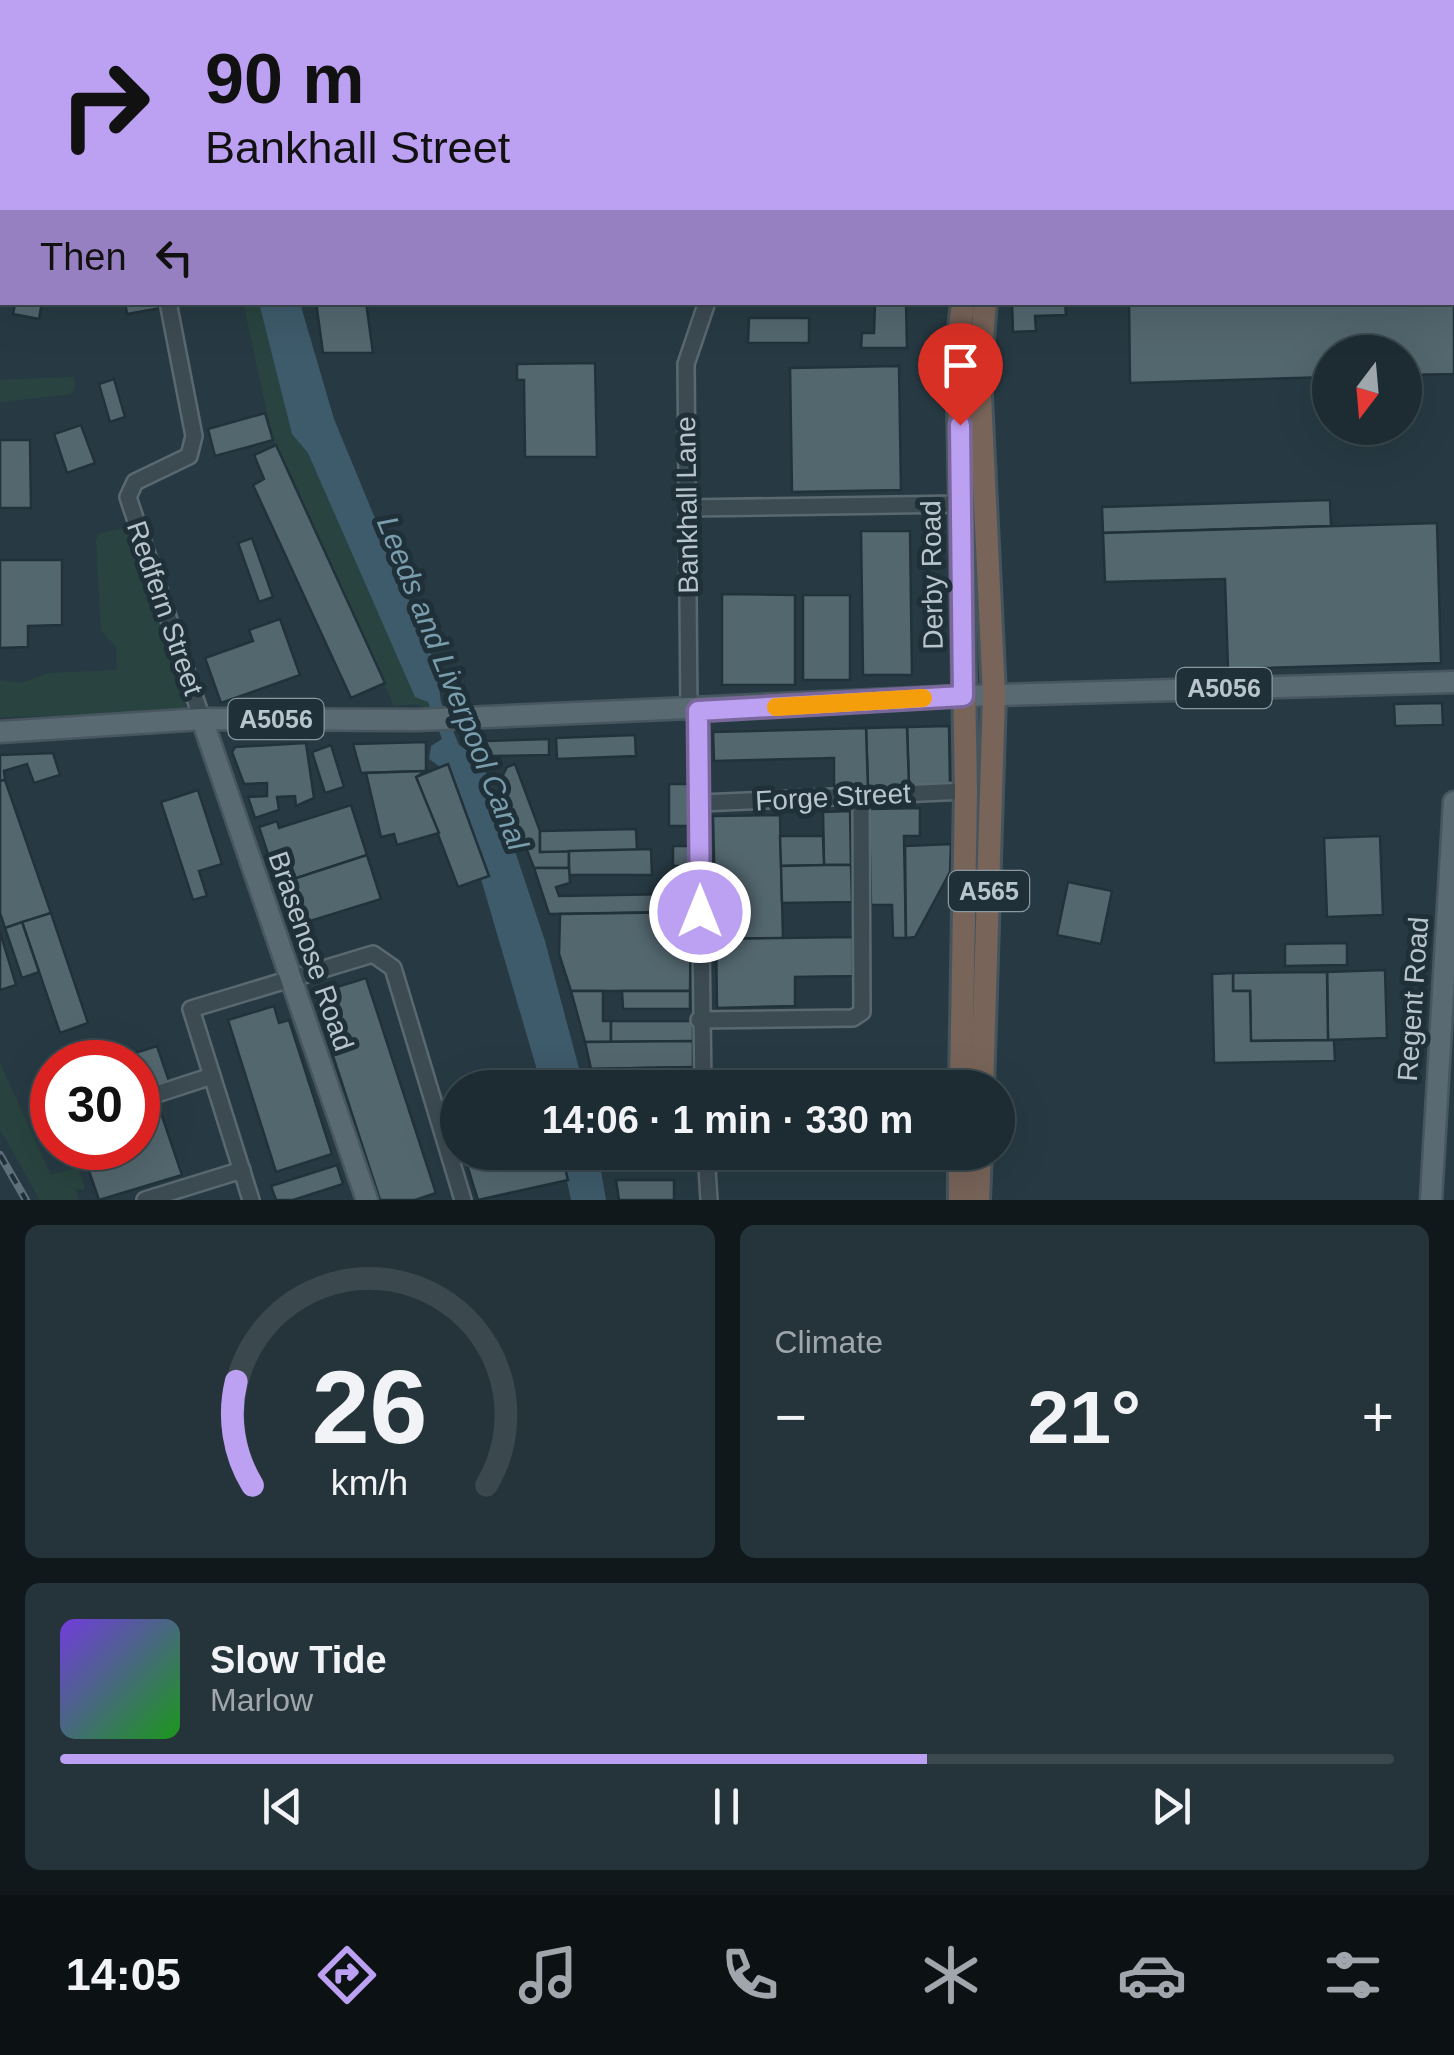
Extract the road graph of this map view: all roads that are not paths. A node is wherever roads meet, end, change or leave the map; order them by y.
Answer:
1 (169, 305) edge
2 (706, 305) edge
3 (964, 305) edge
4 (986, 305) edge
5 (960, 504) junction
6 (687, 508) junction
7 (986, 534) junction
8 (1454, 682) edge
9 (994, 695) junction
10 (963, 696) junction
11 (694, 711) junction
12 (202, 719) junction
13 (0, 732) edge
14 (966, 791) junction
15 (861, 796) junction
16 (1454, 802) edge
17 (700, 804) junction
18 (965, 855) junction
19 (291, 978) junction
20 (699, 1020) junction
21 (702, 1070) edge
22 (962, 1070) edge
23 (983, 1070) edge
24 (212, 1076) junction
25 (160, 1093) edge
26 (242, 1170) junction
27 (707, 1170) edge
28 (960, 1170) edge
29 (979, 1170) edge
30 (145, 1200) edge
31 (252, 1200) edge
32 (367, 1200) edge
33 (463, 1200) edge
34 (709, 1200) edge
35 (960, 1200) edge
36 (978, 1200) edge
37 (1430, 1200) edge

1 - 12 street, Redfern Street
2 - 6 street, Bankhall Lane
3 - 5 highway, Derby Road / A565
4 - 7 highway, Derby Road / A565
5 - 6 street
5 - 10 highway, Derby Road / A565
6 - 11 street, Bankhall Lane
7 - 9 highway, Derby Road / A565
7 - 10 highway
8 - 9 main road, A5056
9 - 10 main road, A5056
9 - 18 highway
9 - 23 highway, Derby Road / A565
10 - 11 main road, A5056
10 - 14 highway, Derby Road / A565
11 - 12 main road, A5056
11 - 17 street, Bankhall Lane
12 - 13 main road, A5056
12 - 19 main road, Brasenose Road
14 - 15 street, Forge Street
14 - 18 highway, Derby Road / A565
15 - 17 street, Forge Street
15 - 20 street
16 - 37 main road, Regent Road
17 - 20 street, Bankhall Lane
18 - 22 highway, Derby Road / A565
19 - 24 street
19 - 32 main road, Brasenose Road
19 - 33 street
20 - 21 street, Bankhall Lane
24 - 25 street
24 - 26 street
26 - 30 street
26 - 31 street
27 - 34 street
28 - 35 highway
29 - 36 highway

